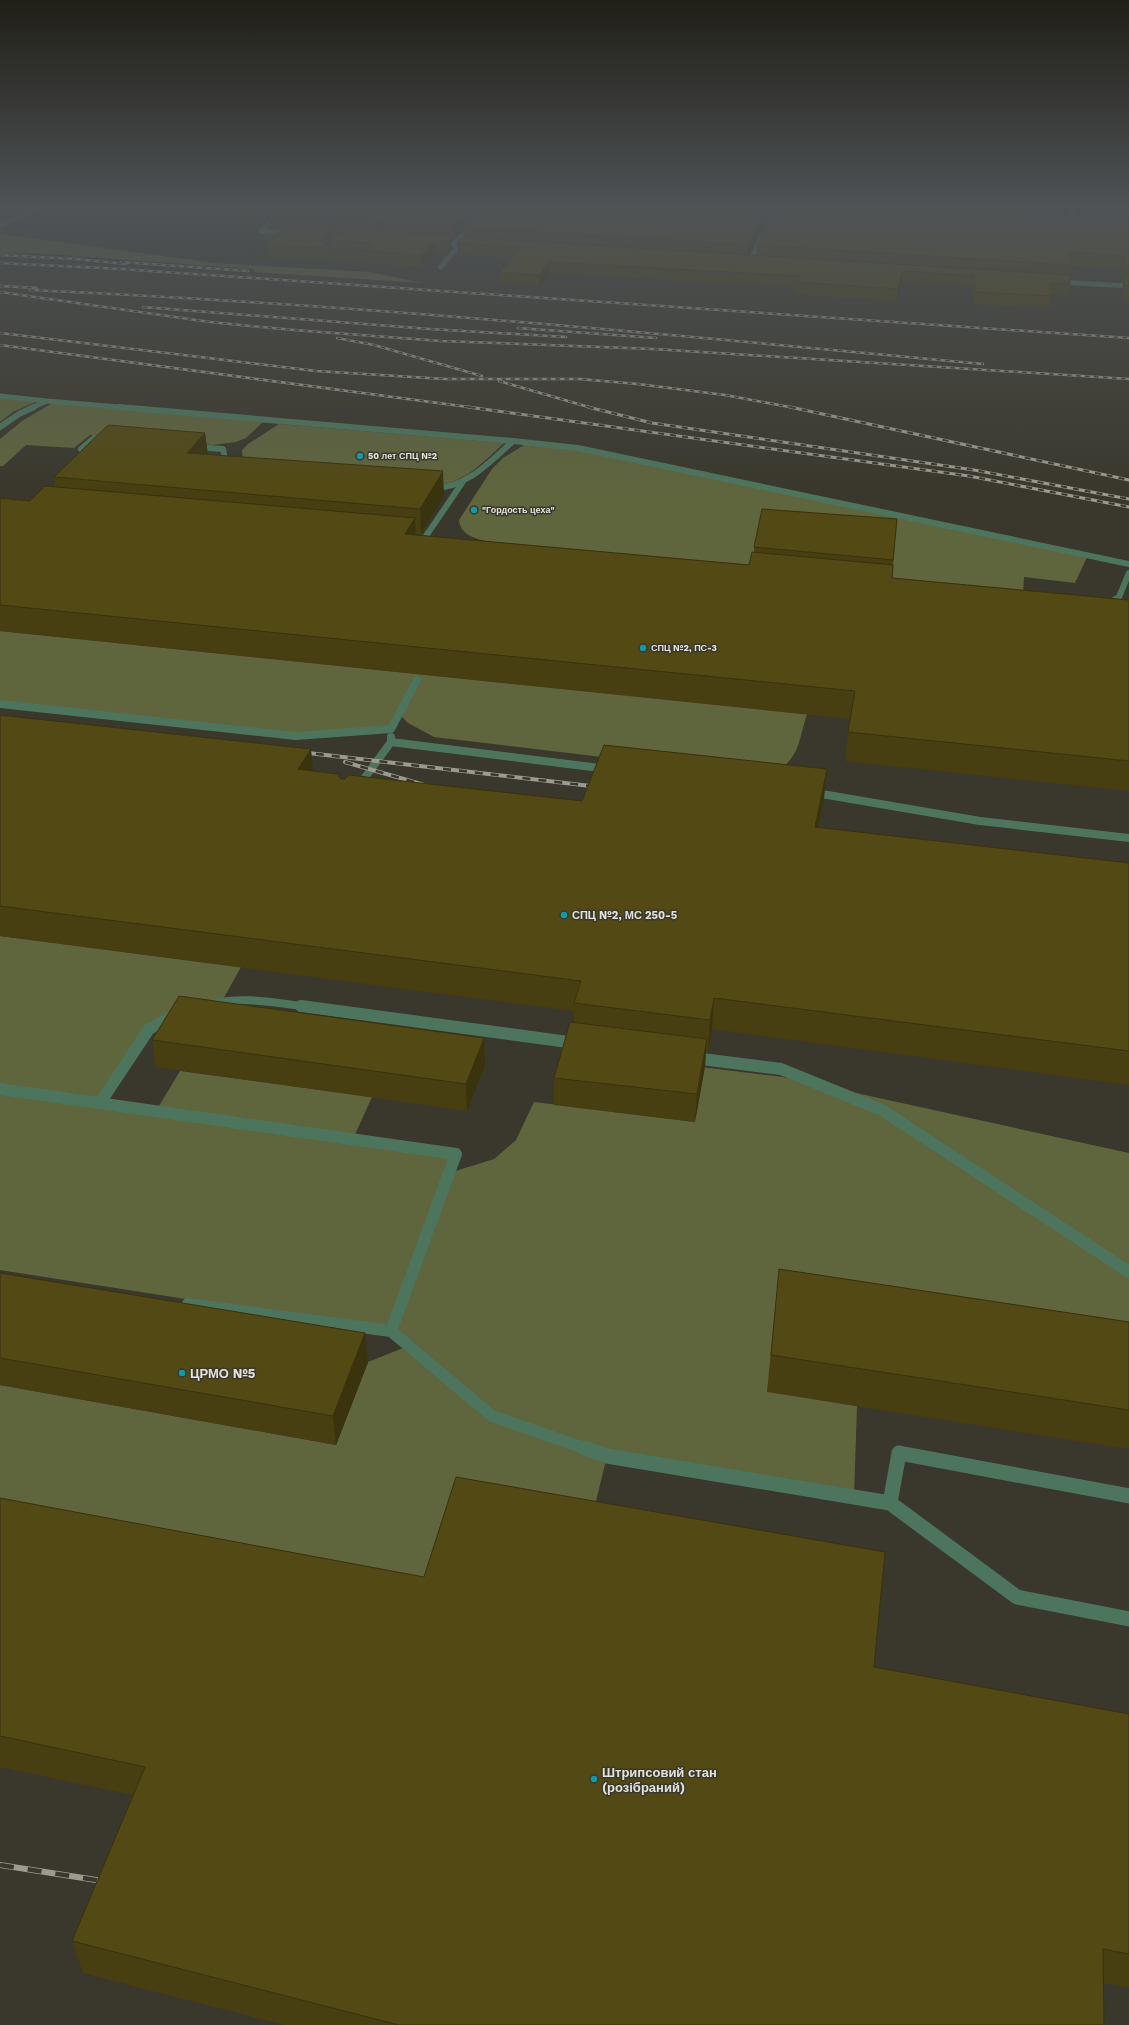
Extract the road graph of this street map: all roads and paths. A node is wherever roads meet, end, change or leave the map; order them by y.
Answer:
1 (0, 396) edge
2 (47, 401) junction
3 (0, 427) edge
4 (116, 440) edge
5 (513, 441) junction
6 (185, 446) edge
7 (81, 449) edge
8 (235, 472) edge
9 (462, 483) junction
10 (425, 489) edge
11 (416, 538) edge
12 (424, 539) junction
13 (432, 540) edge
14 (1129, 564) edge
15 (1129, 573) edge
16 (1094, 606) edge
17 (417, 680) dead end
18 (0, 704) edge
19 (391, 728) junction
20 (391, 742) junction
21 (615, 769) edge
22 (803, 791) edge
23 (354, 793) edge
24 (1129, 838) edge
25 (590, 1045) edge
26 (682, 1056) edge
27 (0, 1089) edge
28 (100, 1104) junction
29 (1129, 1272) edge
30 (172, 1302) edge
31 (391, 1331) junction
32 (1129, 1496) edge
33 (890, 1502) junction
34 (1129, 1620) edge

1 - 2 street
2 - 3 street
2 - 5 street
4 - 7 street
5 - 9 street
5 - 14 street
6 - 8 street
9 - 10 street
9 - 12 street
11 - 12 street
12 - 13 street
15 - 16 street
17 - 19 street
18 - 19 street
19 - 20 street
20 - 21 street
20 - 23 street
22 - 24 street
25 - 28 street
26 - 29 street
27 - 28 street
28 - 31 street
30 - 31 street
31 - 33 street
32 - 33 street
33 - 34 street

